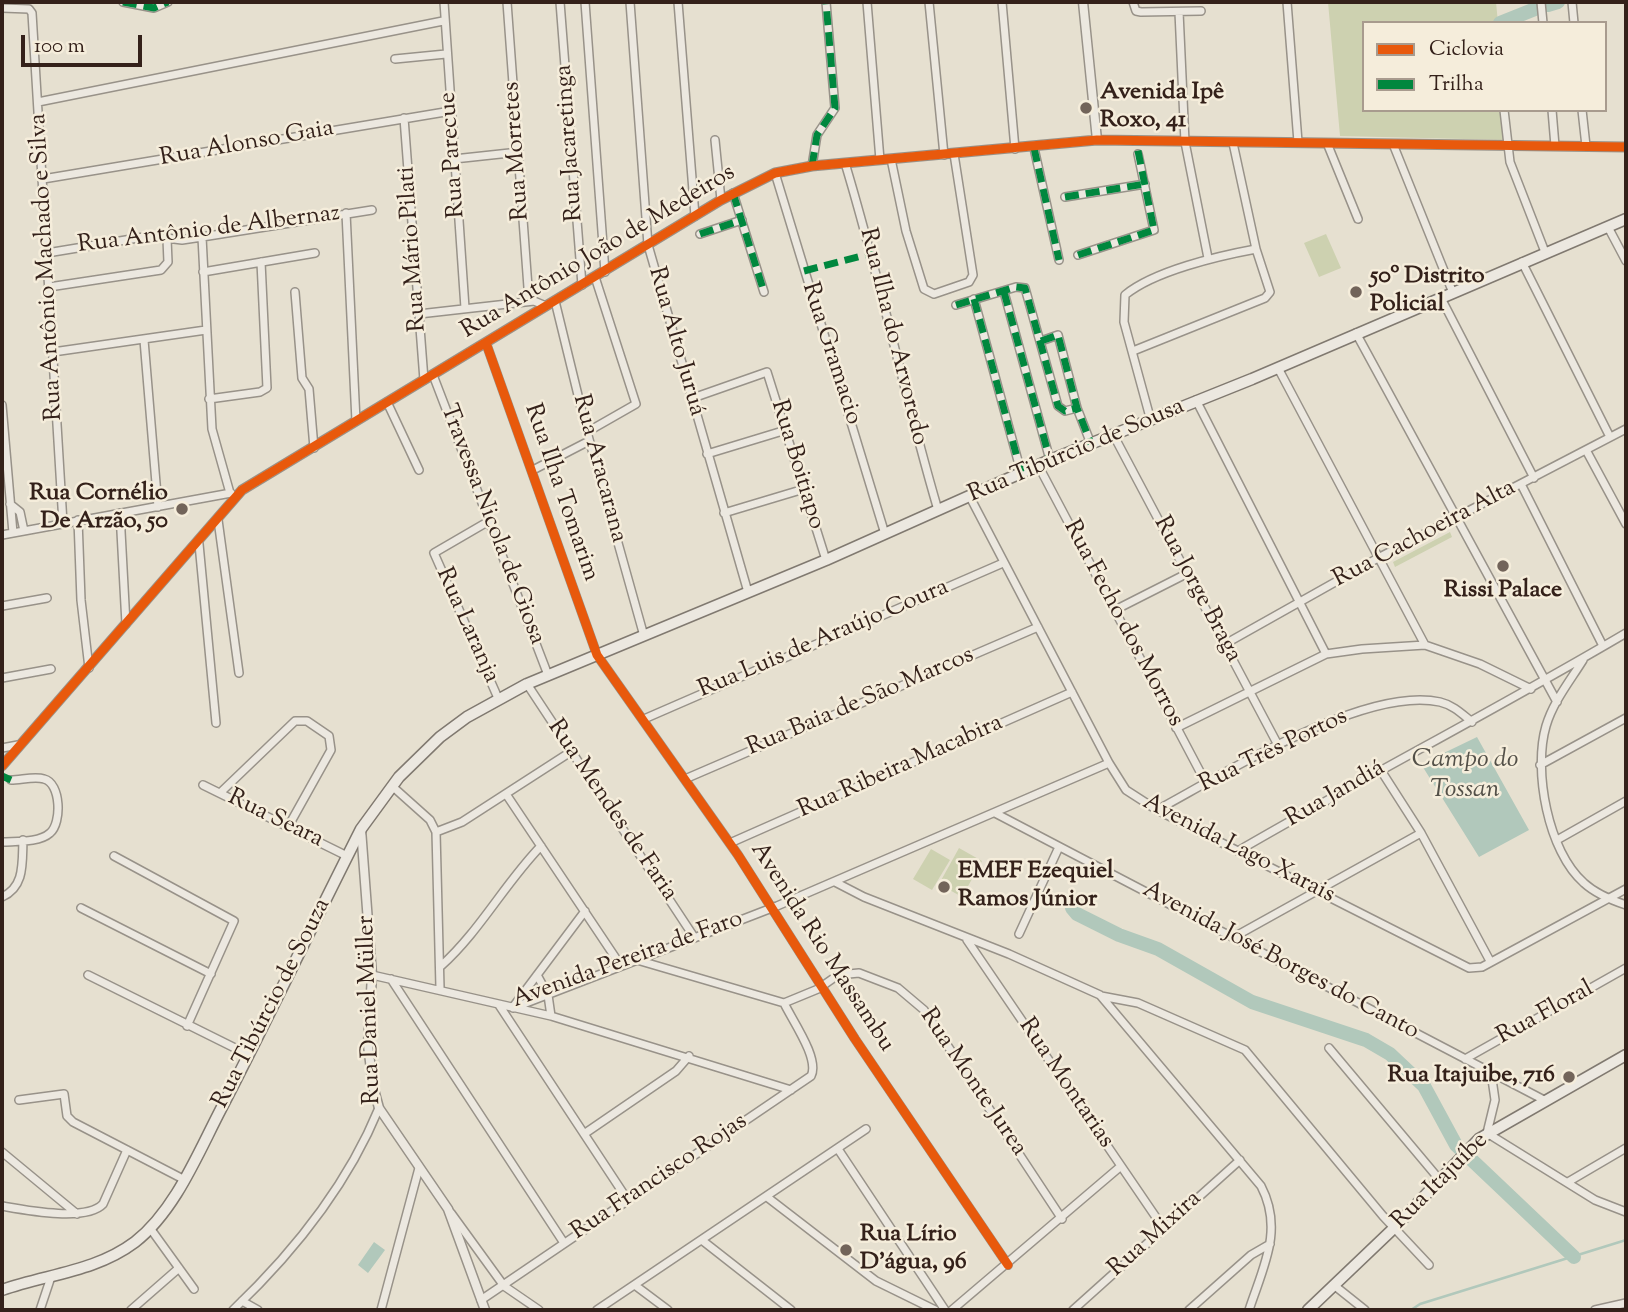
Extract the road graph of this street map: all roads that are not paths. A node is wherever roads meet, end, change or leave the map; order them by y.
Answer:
1 (123, 2) edge
2 (168, 2) edge
3 (444, 2) edge
4 (507, 2) edge
5 (560, 2) edge
6 (585, 2) edge
7 (630, 2) edge
8 (678, 2) edge
9 (826, 2) edge
10 (867, 2) edge
11 (929, 2) edge
12 (1002, 2) edge
13 (1083, 2) edge
14 (1133, 2) edge
15 (1287, 2) edge
16 (1541, 2) edge
17 (1572, 2) edge
18 (149, 5) edge
19 (2, 8) edge
20 (1201, 10) dead end
21 (1179, 12) junction
22 (443, 21) junction
23 (1543, 21) edge
24 (1574, 21) edge
25 (446, 54) junction
26 (395, 59) dead end
27 (38, 102) junction
28 (451, 111) junction
29 (1504, 112) edge
30 (1552, 112) edge
31 (1582, 112) edge
32 (404, 118) junction
33 (715, 140) dead end
34 (1097, 141) junction
35 (1136, 141) junction
36 (1185, 142) junction
37 (1298, 142) junction
38 (1233, 143) junction
39 (1327, 143) junction
40 (1393, 144) junction
41 (1507, 145) junction
42 (1555, 146) junction
43 (1586, 146) junction
44 (1626, 147) edge
45 (1034, 148) junction
46 (1015, 149) junction
47 (519, 152) junction
48 (954, 154) junction
49 (944, 155) junction
50 (454, 159) junction
51 (891, 159) junction
52 (880, 160) junction
53 (845, 163) junction
54 (812, 166) junction
55 (775, 173) junction
56 (43, 179) junction
57 (1145, 184) junction
58 (733, 193) junction
59 (1065, 197) dead end
60 (721, 200) junction
61 (372, 210) dead end
62 (346, 213) junction
63 (695, 216) junction
64 (1358, 219) dead end
65 (1626, 219) edge
66 (742, 220) junction
67 (1608, 227) junction
68 (700, 234) dead end
69 (202, 237) junction
70 (167, 239) junction
71 (648, 245) junction
72 (1256, 249) junction
73 (47, 253) junction
74 (315, 253) dead end
75 (1545, 253) junction
76 (1078, 255) dead end
77 (1208, 258) junction
78 (1059, 260) dead end
79 (1626, 261) edge
80 (261, 262) junction
81 (1522, 262) junction
82 (605, 271) junction
83 (203, 272) junction
84 (595, 278) junction
85 (582, 285) junction
86 (49, 287) junction
87 (295, 292) dead end
88 (764, 292) dead end
89 (1004, 292) junction
90 (1452, 293) junction
91 (1441, 298) junction
92 (974, 299) junction
93 (528, 301) junction
94 (555, 301) junction
95 (956, 305) dead end
96 (546, 306) junction
97 (465, 309) junction
98 (419, 314) junction
99 (206, 330) junction
100 (1356, 333) junction
101 (144, 340) junction
102 (1041, 341) junction
103 (486, 343) junction
104 (1133, 351) junction
105 (53, 352) junction
106 (1278, 368) junction
107 (433, 375) junction
108 (424, 380) junction
109 (209, 399) junction
110 (690, 399) junction
111 (1196, 400) junction
112 (387, 402) junction
113 (2, 405) edge
114 (1077, 408) junction
115 (356, 421) junction
116 (1151, 421) junction
117 (786, 429) junction
118 (1626, 429) edge
119 (587, 432) junction
120 (1114, 436) junction
121 (1611, 437) junction
122 (589, 441) junction
123 (1091, 444) junction
124 (314, 448) junction
125 (1586, 450) junction
126 (706, 454) junction
127 (1050, 460) junction
128 (1038, 465) junction
129 (419, 470) dead end
130 (533, 470) junction
131 (1021, 472) junction
132 (1534, 478) junction
133 (1521, 484) junction
134 (804, 489) junction
135 (242, 490) junction
136 (230, 493) junction
137 (970, 497) junction
138 (10, 504) junction
139 (158, 507) junction
140 (938, 510) junction
141 (120, 513) junction
142 (724, 513) junction
143 (1454, 517) junction
144 (78, 520) junction
145 (218, 520) junction
146 (489, 521) junction
147 (63, 523) junction
148 (1626, 524) edge
149 (24, 531) junction
150 (13, 533) junction
151 (885, 534) junction
152 (2, 535) edge
153 (199, 544) junction
154 (1378, 558) junction
155 (826, 560) junction
156 (1003, 563) junction
157 (1188, 573) junction
158 (748, 592) junction
159 (47, 598) dead end
160 (1301, 602) junction
161 (2, 606) edge
162 (1115, 610) junction
163 (126, 625) junction
164 (1038, 627) junction
165 (1626, 633) edge
166 (644, 636) junction
167 (1225, 644) junction
168 (1425, 645) junction
169 (1603, 646) junction
170 (1326, 653) junction
171 (597, 655) junction
172 (1583, 660) junction
173 (89, 668) junction
174 (51, 669) dead end
175 (239, 673) dead end
176 (548, 675) junction
177 (2, 678) edge
178 (1544, 680) junction
179 (527, 684) junction
180 (1531, 689) junction
181 (1250, 690) junction
182 (1072, 692) junction
183 (498, 698) junction
184 (1557, 702) junction
185 (1626, 718) edge
186 (644, 719) junction
187 (1472, 722) junction
188 (216, 723) dead end
189 (1176, 728) junction
190 (18, 745) junction
191 (1278, 745) junction
192 (2, 748) edge
193 (572, 751) junction
194 (1109, 764) junction
195 (1540, 765) junction
196 (2, 766) edge
197 (1380, 769) junction
198 (685, 779) junction
199 (11, 780) dead end
200 (1206, 783) junction
201 (203, 785) dead end
202 (392, 786) junction
203 (220, 793) junction
204 (506, 794) junction
205 (1626, 801) edge
206 (1157, 810) junction
207 (995, 813) junction
208 (288, 827) junction
209 (361, 829) junction
210 (436, 832) junction
211 (1421, 833) junction
212 (1557, 839) junction
213 (23, 841) junction
214 (2, 842) edge
215 (730, 844) junction
216 (541, 846) junction
217 (1059, 847) junction
218 (1238, 851) junction
219 (114, 856) dead end
220 (347, 856) junction
221 (835, 882) junction
222 (1626, 889) edge
223 (1315, 890) junction
224 (2, 897) edge
225 (1608, 899) junction
226 (1626, 905) edge
227 (81, 908) dead end
228 (772, 908) junction
229 (585, 911) junction
230 (1019, 934) dead end
231 (695, 937) junction
232 (1234, 937) junction
233 (967, 940) junction
234 (636, 960) junction
235 (1490, 961) junction
236 (441, 966) junction
237 (621, 966) junction
238 (1626, 968) edge
239 (211, 974) junction
240 (88, 975) dead end
241 (372, 975) junction
242 (537, 975) junction
243 (391, 979) junction
244 (821, 987) junction
245 (440, 988) junction
246 (548, 995) junction
247 (1100, 995) junction
248 (784, 1003) junction
249 (499, 1005) junction
250 (513, 1008) junction
251 (551, 1016) junction
252 (187, 1026) junction
253 (1329, 1048) dead end
254 (249, 1055) junction
255 (1626, 1055) edge
256 (689, 1056) junction
257 (1465, 1059) junction
258 (1491, 1072) junction
259 (791, 1090) junction
260 (19, 1100) dead end
261 (1544, 1100) junction
262 (379, 1108) junction
263 (866, 1129) dead end
264 (1487, 1133) junction
265 (584, 1134) junction
266 (1626, 1148) edge
267 (838, 1149) junction
268 (127, 1150) junction
269 (2, 1152) edge
270 (1240, 1160) junction
271 (1121, 1166) junction
272 (419, 1168) junction
273 (183, 1179) junction
274 (1439, 1179) junction
275 (1568, 1182) junction
276 (767, 1197) junction
277 (627, 1199) junction
278 (2, 1206) edge
279 (448, 1209) junction
280 (1626, 1212) edge
281 (77, 1214) junction
282 (1062, 1219) junction
283 (150, 1228) junction
284 (1394, 1228) junction
285 (1164, 1229) junction
286 (703, 1241) junction
287 (564, 1244) junction
288 (1269, 1244) junction
289 (1008, 1265) junction
290 (1429, 1265) dead end
291 (179, 1268) junction
292 (51, 1277) junction
293 (504, 1286) junction
294 (636, 1286) junction
295 (1335, 1286) junction
296 (2, 1290) edge
297 (194, 1290) dead end
298 (481, 1300) junction
299 (242, 1301) junction
300 (1626, 1303) edge
301 (1609, 1308) edge
302 (40, 1310) edge
303 (131, 1310) edge
304 (233, 1310) edge
305 (258, 1310) edge
306 (380, 1310) edge
307 (485, 1310) edge
308 (539, 1310) edge
309 (597, 1310) edge
310 (668, 1310) edge
311 (791, 1310) edge
312 (935, 1310) edge
313 (945, 1310) edge
314 (952, 1310) edge
315 (1073, 1310) edge
316 (1189, 1310) edge
317 (1249, 1310) edge
318 (1308, 1310) edge
319 (1365, 1310) edge
320 (1595, 1310) edge

1 - 18 street
2 - 18 street
3 - 22 street, Rua Parecue
4 - 47 street, Rua Morretes
5 - 85 street, Rua Jacaretinga
6 - 82 street
7 - 71 street, Rua Alto Juruá
8 - 63 street
9 - 54 street
10 - 52 street
11 - 49 street
12 - 46 street
13 - 34 street
14 - 21 street
15 - 37 street
16 - 23 street
17 - 24 street
19 - 27 street, Rua Antônio Machado e Silva
20 - 21 street
21 - 36 street
22 - 25 street, Rua Parecue
22 - 27 street
25 - 26 street
25 - 28 street, Rua Parecue
27 - 56 street, Rua Antônio Machado e Silva
28 - 32 street, Rua Alonso Gaia
28 - 50 street, Rua Parecue
29 - 41 street
30 - 42 street
31 - 43 street
32 - 56 street, Rua Alonso Gaia
32 - 98 street, Rua Mário Pilati
33 - 60 street
34 - 35 street, Rua Antônio João de Medeiros
34 - 45 street, Rua Antônio João de Medeiros
35 - 36 street, Rua Antônio João de Medeiros
35 - 57 street
36 - 38 street, Rua Antônio João de Medeiros
36 - 77 street
37 - 38 street, Rua Antônio João de Medeiros
37 - 39 street, Rua Antônio João de Medeiros
38 - 72 street
39 - 40 street, Rua Antônio João de Medeiros
39 - 64 street
40 - 41 street, Rua Antônio João de Medeiros
40 - 90 street
41 - 42 street, Rua Antônio João de Medeiros
41 - 75 street
42 - 43 street, Rua Antônio João de Medeiros
43 - 44 street, Rua Antônio João de Medeiros
45 - 46 street, Rua Antônio João de Medeiros
45 - 78 street
46 - 48 street, Rua Antônio João de Medeiros
47 - 50 street
47 - 93 street, Rua Morretes
48 - 49 street, Rua Antônio João de Medeiros
48 - 51 street
49 - 51 street, Rua Antônio João de Medeiros
50 - 97 street, Rua Parecue
51 - 52 street, Rua Antônio João de Medeiros
52 - 53 street, Rua Antônio João de Medeiros
53 - 54 street, Rua Antônio João de Medeiros
53 - 140 street, Rua Ilha do Arvoredo
54 - 55 street, Rua Antônio João de Medeiros
55 - 58 street, Rua Antônio João de Medeiros
55 - 151 street, Rua Gramacio
56 - 73 street, Rua Antônio Machado e Silva
57 - 59 street
57 - 76 street
58 - 60 street, Rua Antônio João de Medeiros
58 - 66 street
60 - 63 street, Rua Antônio João de Medeiros
61 - 62 street, Rua Antônio de Albernaz
62 - 69 street, Rua Antônio de Albernaz
62 - 115 street
63 - 71 street, Rua Antônio João de Medeiros
65 - 67 main road, Rua Tibúrcio de Sousa
66 - 68 street
66 - 88 street
67 - 75 main road, Rua Tibúrcio de Sousa
67 - 79 street
69 - 70 street, Rua Antônio de Albernaz
69 - 83 street
70 - 73 street, Rua Antônio de Albernaz
70 - 86 street
71 - 82 street, Rua Antônio João de Medeiros
71 - 110 street, Rua Alto Juruá
72 - 77 street
72 - 104 street
73 - 86 street, Rua Antônio Machado e Silva
74 - 80 street
75 - 81 main road, Rua Tibúrcio de Sousa
77 - 104 street
80 - 83 street
80 - 109 street
81 - 90 main road, Rua Tibúrcio de Sousa
81 - 121 street
82 - 84 street, Rua Antônio João de Medeiros
83 - 99 street
84 - 85 street, Rua Antônio João de Medeiros
84 - 119 street
85 - 94 street, Rua Antônio João de Medeiros
86 - 105 street, Rua Antônio Machado e Silva
87 - 124 street
89 - 92 street
89 - 102 street
89 - 127 street
90 - 91 main road, Rua Tibúrcio de Sousa
91 - 100 main road, Rua Tibúrcio de Sousa
91 - 132 street
92 - 95 street
92 - 131 street
93 - 96 street
93 - 97 street
94 - 96 street, Rua Antônio João de Medeiros
94 - 119 street, Rua Aracarana
96 - 103 street, Rua Antônio João de Medeiros
97 - 98 street
98 - 108 street, Rua Mário Pilati
99 - 101 street
99 - 109 street
100 - 106 main road, Rua Tibúrcio de Sousa
100 - 143 street
101 - 105 street
101 - 139 street
102 - 114 street
102 - 114 street
103 - 107 street, Rua Antônio João de Medeiros
103 - 130 street, Rua Ilha Tomarim
104 - 116 street
105 - 147 street, Rua Antônio Machado e Silva
106 - 111 main road, Rua Tibúrcio de Sousa
106 - 154 street
107 - 108 street, Rua Antônio João de Medeiros
107 - 146 street, Travessa Nicola de Giosa
108 - 112 street, Rua Antônio João de Medeiros
109 - 136 street
110 - 117 street, Rua Boitiapo
110 - 126 street, Rua Alto Juruá
111 - 116 main road, Rua Tibúrcio de Sousa
111 - 160 street
112 - 115 street, Rua Antônio João de Medeiros
112 - 129 street
113 - 138 street
114 - 123 street
115 - 124 street, Rua Antônio João de Medeiros
116 - 120 main road, Rua Tibúrcio de Sousa
117 - 126 street
117 - 134 street, Rua Boitiapo
118 - 121 street, Rua Cachoeira Alta
119 - 122 street, Rua Aracarana
120 - 123 main road, Rua Tibúrcio de Sousa
120 - 157 street, Rua Jorge Braga
121 - 125 street, Rua Cachoeira Alta
122 - 130 street
122 - 166 street, Rua Aracarana
123 - 127 main road, Rua Tibúrcio de Sousa
124 - 135 street, Rua Antônio João de Medeiros
125 - 132 street, Rua Cachoeira Alta
125 - 148 street
126 - 142 street, Rua Alto Juruá
127 - 128 main road, Rua Tibúrcio de Sousa
128 - 131 main road, Rua Tibúrcio de Sousa
128 - 162 street, Rua Fecho dos Morros
130 - 171 street, Rua Ilha Tomarim
131 - 137 main road, Rua Tibúrcio de Sousa
132 - 133 street, Rua Cachoeira Alta
133 - 143 street, Rua Cachoeira Alta
133 - 169 street
134 - 142 street
134 - 155 street, Rua Boitiapo
135 - 136 street
135 - 145 street, Rua Antônio João de Medeiros
136 - 139 street
137 - 140 main road, Rua Tibúrcio de Sousa
137 - 156 street, Avenida Lago Xarais
138 - 149 street
138 - 150 street
139 - 141 street
140 - 151 main road, Rua Tibúrcio de Sousa
141 - 144 street
141 - 163 street
142 - 158 street, Rua Alto Juruá
143 - 154 street, Rua Cachoeira Alta
143 - 178 street
144 - 147 street
144 - 173 street
145 - 153 street, Rua Antônio João de Medeiros
145 - 175 street
146 - 176 street, Travessa Nicola de Giosa
146 - 183 street, Rua Laranja
147 - 149 street
149 - 150 street
150 - 152 street
151 - 155 main road, Rua Tibúrcio de Sousa
153 - 163 street, Rua Antônio João de Medeiros
153 - 188 street
154 - 160 street, Rua Cachoeira Alta
154 - 168 street
155 - 158 main road, Rua Tibúrcio de Sousa
156 - 164 street, Avenida Lago Xarais
156 - 186 street, Rua Luis de Araújo Coura
157 - 162 street
157 - 167 street, Rua Jorge Braga
158 - 166 main road, Rua Tibúrcio de Sousa
159 - 161 street
160 - 167 street, Rua Cachoeira Alta
160 - 170 street
162 - 189 street, Rua Fecho dos Morros
163 - 173 street, Rua Antônio João de Medeiros
164 - 182 street, Avenida Lago Xarais
164 - 198 street, Rua Baia de São Marcos
165 - 169 street, Rua Jandiá
166 - 171 main road, Rua Tibúrcio de Sousa
167 - 181 street, Rua Jorge Braga
168 - 170 street
168 - 180 street
169 - 172 street, Rua Jandiá
170 - 181 street
171 - 176 main road, Rua Tibúrcio de Sousa
171 - 186 street, Avenida Rio Massambu
172 - 178 street, Rua Jandiá
172 - 184 street
173 - 190 street, Rua Antônio João de Medeiros
174 - 177 street
176 - 179 main road, Rua Tibúrcio de Sousa
178 - 180 street, Rua Jandiá
178 - 184 street
179 - 183 main road, Rua Tibúrcio de Souza
179 - 193 street, Rua Mendes de Faria
180 - 187 street, Rua Jandiá
181 - 189 street
181 - 191 street, Rua Jorge Braga
182 - 194 street, Avenida Lago Xarais
182 - 215 street, Rua Ribeira Macabira
183 - 202 main road, Rua Tibúrcio de Souza
184 - 195 street
185 - 195 street
186 - 198 street, Avenida Rio Massambu
187 - 191 street, Rua Três Portos
187 - 197 street, Rua Jandiá
189 - 200 street, Rua Fecho dos Morros
190 - 192 street
190 - 196 street, Rua Antônio João de Medeiros
191 - 200 street, Rua Três Portos
193 - 204 street
193 - 231 street, Rua Mendes de Faria
194 - 206 street, Avenida Lago Xarais
194 - 207 street, Avenida Pereira de Faro
195 - 212 street
197 - 211 street
197 - 218 street, Rua Jandiá
198 - 215 street, Avenida Rio Massambu
199 - 213 street
200 - 206 street, Rua Três Portos
201 - 203 street, Rua Seara
202 - 209 main road, Rua Tibúrcio de Souza
202 - 210 street
203 - 208 street, Rua Seara
203 - 208 street
204 - 210 street
204 - 216 street
205 - 212 street
206 - 218 street, Avenida Lago Xarais
207 - 217 street, Avenida José Borges do Canto
207 - 221 street, Avenida Pereira de Faro
208 - 220 street, Rua Seara
209 - 220 main road, Rua Tibúrcio de Souza
209 - 241 street, Rua Daniel Müller
210 - 236 street
211 - 223 street
211 - 235 street
212 - 225 street
213 - 214 street
213 - 224 street
215 - 228 street, Avenida Rio Massambu
216 - 229 street
216 - 236 street
217 - 230 street
217 - 232 street, Avenida José Borges do Canto
218 - 223 street, Avenida Lago Xarais
219 - 239 street
220 - 254 main road, Rua Tibúrcio de Souza
221 - 228 street, Avenida Pereira de Faro
221 - 233 street
222 - 225 street, Avenida Lago Xarais
223 - 232 street
223 - 235 street, Avenida Lago Xarais
225 - 226 street
225 - 235 street, Avenida Lago Xarais
227 - 239 street
228 - 231 street, Avenida Pereira de Faro
228 - 244 street, Avenida Rio Massambu
229 - 237 street
229 - 242 street
231 - 234 street, Avenida Pereira de Faro
232 - 257 street, Avenida José Borges do Canto
233 - 247 street
233 - 271 street, Rua Montarias
234 - 237 street, Avenida Pereira de Faro
234 - 248 street
236 - 245 street
237 - 246 street, Avenida Pereira de Faro
238 - 257 street, Rua Floral
239 - 252 street
240 - 252 street
241 - 243 street, Avenida Pereira de Faro
241 - 262 street, Rua Daniel Müller
242 - 246 street
242 - 250 street
243 - 245 street, Avenida Pereira de Faro
243 - 287 street
244 - 248 street, Rua Monte Jurea
244 - 282 street, Rua Monte Jurea
244 - 289 street, Avenida Rio Massambu
245 - 249 street, Avenida Pereira de Faro
246 - 250 street, Avenida Pereira de Faro
246 - 251 street
247 - 270 street
247 - 284 street
248 - 259 street, Rua Francisco Rojas
249 - 250 street, Avenida Pereira de Faro
249 - 265 street
250 - 251 street
251 - 256 street
252 - 254 street
253 - 274 street
254 - 273 main road, Rua Tibúrcio de Souza
255 - 261 main road, Rua Itajuíbe
256 - 259 street
256 - 265 street
257 - 258 street, Avenida José Borges do Canto
258 - 261 street, Avenida José Borges do Canto
258 - 264 street
259 - 277 street, Rua Francisco Rojas
260 - 268 street
261 - 264 main road, Rua Itajuíbe
262 - 272 street
262 - 299 street, Rua Daniel Müller
263 - 267 street
264 - 274 main road, Rua Itajuíbe
264 - 275 street
265 - 277 street
266 - 275 street
267 - 276 street
267 - 313 street
268 - 273 street
268 - 281 street
269 - 281 street
270 - 285 street, Rua Mixira
270 - 288 street
271 - 282 street
271 - 285 street, Rua Montarias
272 - 279 street
272 - 306 street
273 - 283 main road, Rua Tibúrcio de Souza
274 - 284 main road, Rua Itajuíbe
275 - 280 street
276 - 286 street
276 - 312 street
277 - 287 street, Rua Francisco Rojas
278 - 281 street
279 - 293 street
279 - 298 street
282 - 289 street
283 - 291 street
283 - 292 main road, Rua Tibúrcio de Souza
284 - 290 street
284 - 295 main road, Rua Itajuíbe
285 - 315 street, Rua Mixira
286 - 294 street
286 - 311 street
287 - 293 street, Rua Francisco Rojas
288 - 316 street
288 - 317 street
289 - 314 street
291 - 297 street
291 - 303 street
292 - 296 main road, Rua Tibúrcio de Souza
292 - 302 street
293 - 298 street, Rua Francisco Rojas
293 - 308 street
294 - 309 street
294 - 310 street
295 - 318 main road, Rua Itajuíbe
295 - 319 street
298 - 307 street
299 - 304 street, Rua Daniel Müller
299 - 305 street
300 - 301 street
301 - 320 street

